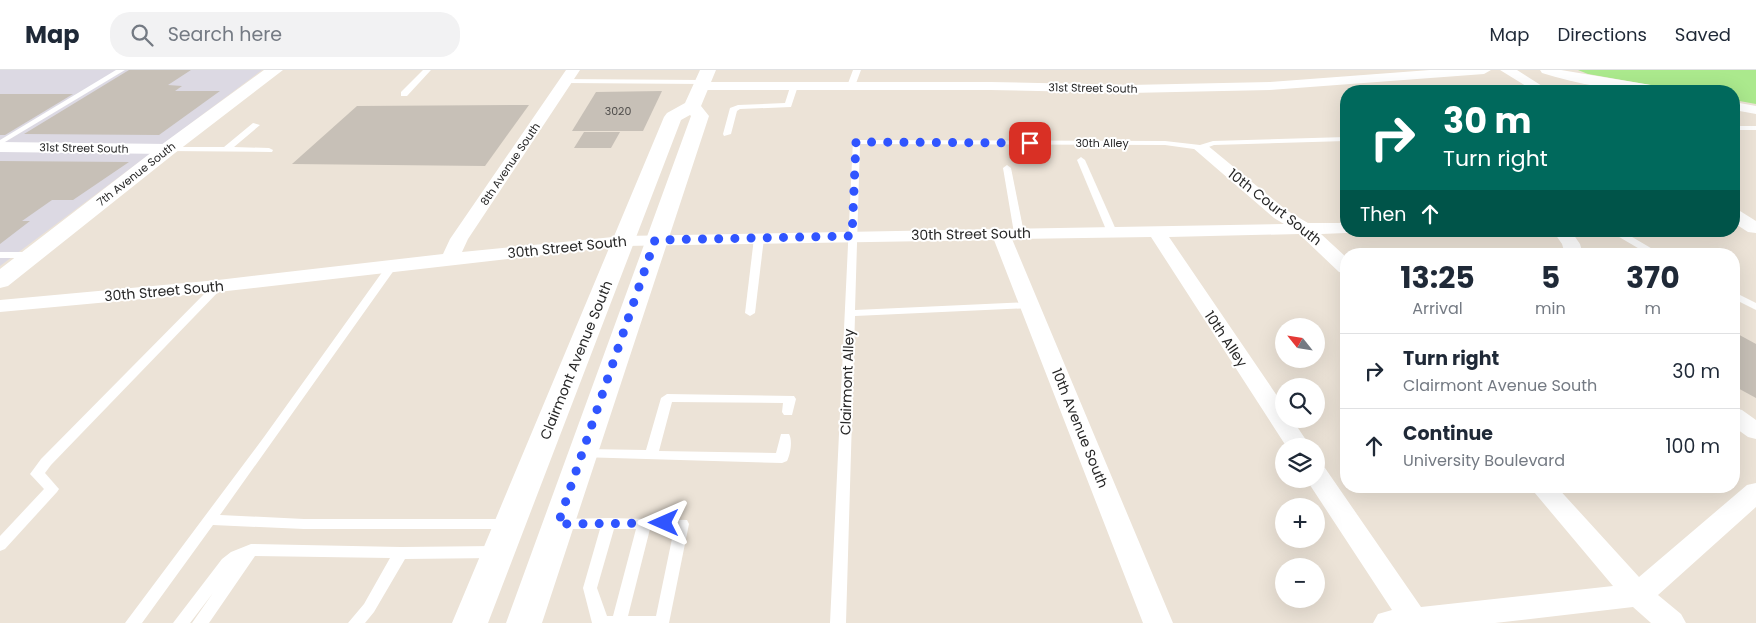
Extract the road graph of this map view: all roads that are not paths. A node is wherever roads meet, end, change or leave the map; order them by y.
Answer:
1 (121, 70) edge
2 (275, 70) edge
3 (427, 70) edge
4 (857, 70) edge
5 (950, 70) edge
6 (1484, 70) edge
7 (1507, 70) edge
8 (1547, 70) edge
9 (569, 76) edge
10 (704, 79) edge
11 (1534, 85) edge
12 (1626, 85) edge
13 (794, 86) junction
14 (851, 86) junction
15 (944, 86) junction
16 (404, 94) dead end
17 (692, 106) junction
18 (1740, 107) edge
19 (1756, 110) edge
20 (256, 125) dead end
21 (1740, 128) edge
22 (1756, 128) edge
23 (727, 134) dead end
24 (1340, 139) edge
25 (856, 142) joint
26 (0, 143) edge
27 (0, 147) edge
28 (1201, 148) junction
29 (168, 149) junction
30 (225, 150) junction
31 (269, 150) dead end
32 (1081, 160) dead end
33 (1007, 168) dead end
34 (1740, 219) edge
35 (1740, 227) edge
36 (1303, 228) junction
37 (1340, 228) edge
38 (1755, 228) edge
39 (1156, 231) junction
40 (1112, 232) junction
41 (1010, 233) junction
42 (852, 236) junction
43 (1566, 237) edge
44 (1625, 237) edge
45 (759, 238) junction
46 (655, 240) junction
47 (623, 241) junction
48 (1572, 248) edge
49 (1645, 248) edge
50 (34, 255) junction
51 (0, 256) edge
52 (450, 259) junction
53 (1340, 262) edge
54 (392, 266) junction
55 (0, 281) edge
56 (218, 286) junction
57 (1740, 299) edge
58 (1030, 305) junction
59 (0, 306) edge
60 (1756, 307) edge
61 (750, 313) dead end
62 (849, 313) junction
63 (788, 412) dead end
64 (1740, 420) edge
65 (1756, 431) edge
66 (785, 437) dead end
67 (1293, 438) edge
68 (582, 454) junction
69 (651, 455) junction
70 (1325, 488) edge
71 (1547, 493) edge
72 (1754, 496) edge
73 (208, 520) junction
74 (609, 523) junction
75 (645, 523) junction
76 (511, 524) junction
77 (558, 524) junction
78 (0, 545) edge
79 (251, 550) junction
80 (499, 552) junction
81 (401, 553) junction
82 (1638, 595) junction
83 (1406, 622) edge
84 (133, 623) edge
85 (181, 623) edge
86 (200, 623) edge
87 (356, 623) edge
88 (470, 623) edge
89 (524, 623) edge
90 (601, 623) edge
91 (619, 623) edge
92 (838, 623) edge
93 (1158, 623) edge
94 (1670, 623) edge

1 - 26 lane
2 - 29 street, 7th Avenue South
3 - 16 lane
4 - 14 lane
5 - 15 street
6 - 15 street, 31st Street South
7 - 11 street
8 - 12 street
9 - 10 lane
9 - 52 street, 8th Avenue South
10 - 13 street, 31st Street South
10 - 17 street, Clairmont Avenue South
13 - 14 street, 31st Street South
13 - 23 lane
14 - 15 street, 31st Street South
17 - 46 street
17 - 47 street, Clairmont Avenue South
18 - 19 street
20 - 30 lane
21 - 22 lane
24 - 28 lane, 30th Alley
25 - 28 lane, 30th Alley
25 - 42 lane, Clairmont Alley
27 - 29 street, 31st Street South
28 - 36 street, 10th Court South
29 - 30 lane
29 - 50 street, 7th Avenue South
30 - 31 lane
32 - 40 lane
33 - 41 lane
34 - 38 street
35 - 38 street
36 - 37 street, 30th Street South
36 - 39 street, 30th Street South
36 - 53 street, 10th Court South
39 - 40 street, 30th Street South
39 - 67 street, 10th Alley
40 - 41 street, 30th Street South
41 - 42 street, 30th Street South
41 - 58 street, 10th Avenue South
42 - 45 street, 30th Street South
42 - 62 lane, Clairmont Alley
43 - 48 street
44 - 49 lane
45 - 46 street, 30th Street South
45 - 61 lane
46 - 47 street, 30th Street South
46 - 68 street
47 - 52 street, 30th Street South
47 - 76 street, Clairmont Avenue South
50 - 51 lane
50 - 55 street, 7th Avenue South
52 - 54 street, 30th Street South
54 - 56 street, 30th Street South
54 - 73 lane
56 - 59 street, 30th Street South
56 - 78 lane
57 - 60 lane
58 - 62 lane
58 - 93 street, 10th Avenue South
62 - 92 lane, Clairmont Alley
63 - 69 lane
64 - 65 street
66 - 69 lane
68 - 69 lane
68 - 77 street
70 - 83 street
71 - 82 street
72 - 82 street
73 - 76 lane
73 - 84 lane
74 - 75 lane
74 - 77 lane
74 - 90 lane
75 - 91 lane
75 - 91 lane
76 - 80 street, Clairmont Avenue South
77 - 89 street
79 - 81 lane
79 - 85 lane
79 - 86 lane
80 - 81 lane
80 - 88 street, Clairmont Avenue South
81 - 87 lane
82 - 83 street
82 - 94 street
90 - 91 lane

